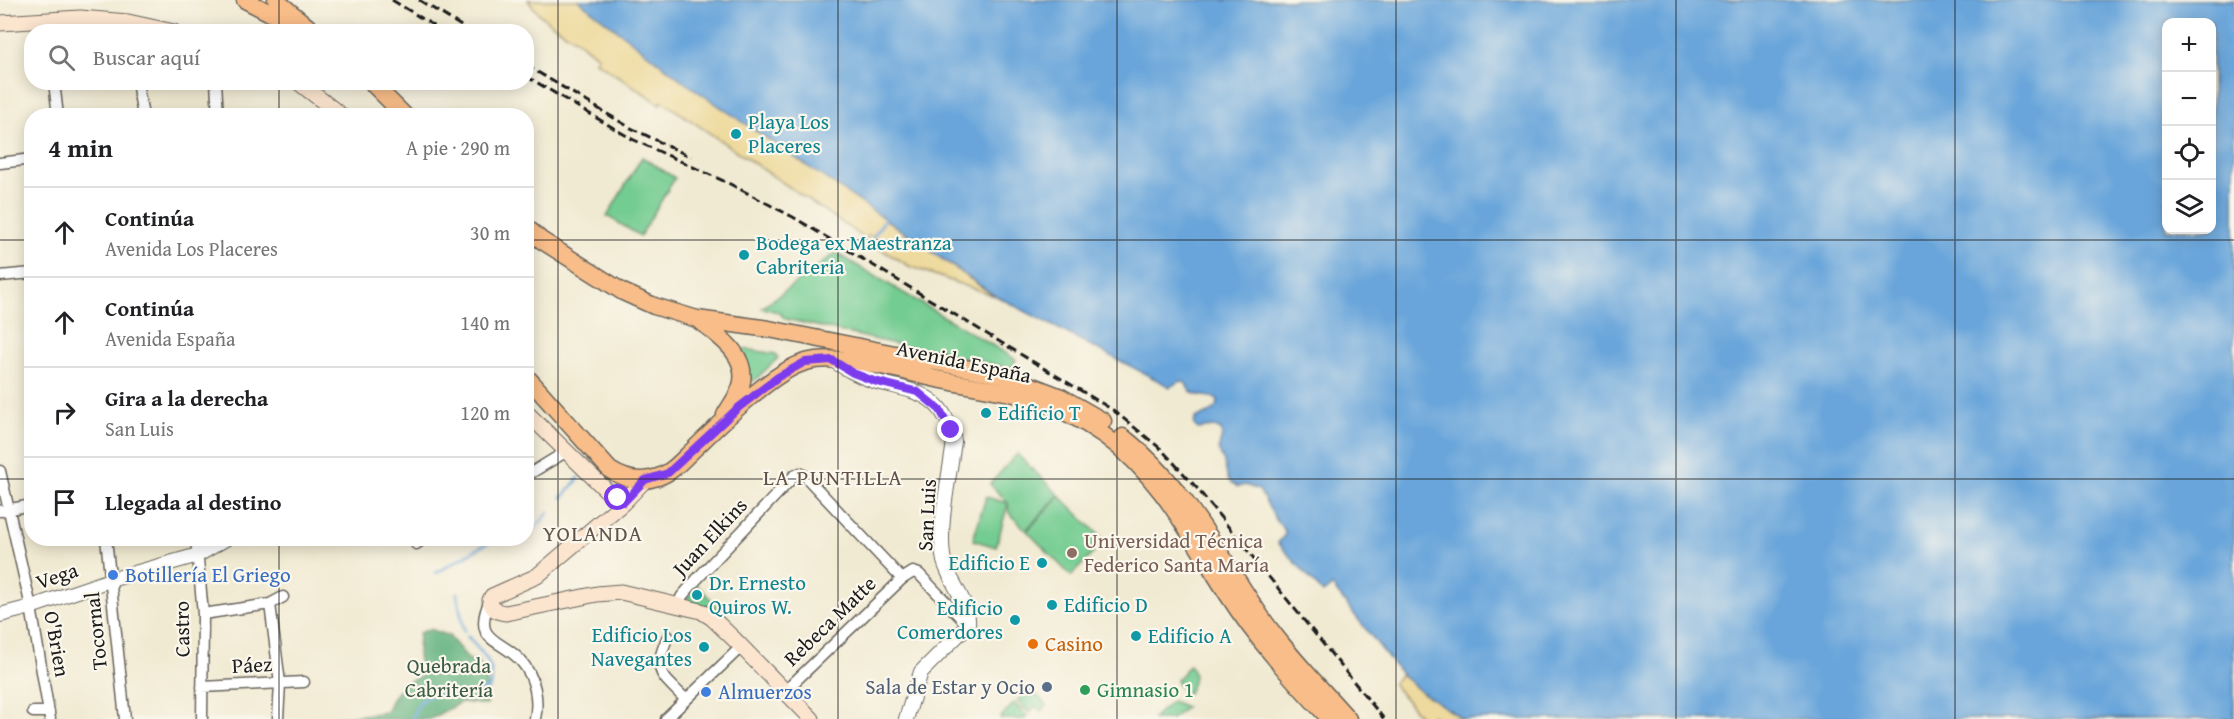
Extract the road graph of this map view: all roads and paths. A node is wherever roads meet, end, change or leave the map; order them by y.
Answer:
1 (245, 0) edge
2 (276, 0) edge
3 (0, 23) edge
4 (24, 24) edge
5 (53, 24) edge
6 (112, 24) edge
7 (286, 24) edge
8 (304, 24) edge
9 (55, 90) edge
10 (138, 90) edge
11 (216, 90) edge
12 (308, 90) edge
13 (366, 90) edge
14 (379, 90) edge
15 (57, 108) edge
16 (142, 108) edge
17 (218, 108) edge
18 (332, 108) edge
19 (383, 108) edge
20 (397, 108) edge
21 (24, 160) edge
22 (0, 163) edge
23 (534, 234) edge
24 (24, 274) edge
25 (0, 276) edge
26 (697, 319) junction
27 (832, 360) junction
28 (534, 385) edge
29 (534, 420) edge
30 (721, 424) junction
31 (567, 451) junction
32 (0, 471) edge
33 (534, 471) edge
34 (645, 480) junction
35 (624, 502) junction
36 (24, 506) edge
37 (4, 510) edge
38 (107, 546) edge
39 (197, 546) edge
40 (213, 546) edge
41 (198, 555) junction
42 (902, 579) junction
43 (111, 580) junction
44 (283, 597) dead end
45 (490, 600) junction
46 (270, 604) junction
47 (678, 604) junction
48 (31, 607) junction
49 (202, 614) junction
50 (0, 615) edge
51 (968, 625) junction
52 (668, 636) dead end
53 (742, 646) junction
54 (304, 682) dead end
55 (280, 683) junction
56 (202, 687) junction
57 (785, 691) junction
58 (686, 700) junction
59 (33, 712) dead end
60 (50, 716) edge
61 (125, 719) edge
62 (202, 719) edge
63 (279, 719) edge
64 (535, 719) edge
65 (666, 719) edge
66 (812, 719) edge
67 (906, 719) edge
68 (1330, 719) edge
69 (1348, 719) edge

1 - 7 main road
2 - 8 main road
3 - 4 main road
5 - 6 main road
9 - 15 street
10 - 16 street
11 - 17 street
12 - 18 main road
13 - 19 main road
14 - 20 main road
21 - 22 street
23 - 26 main road, Avenida España
24 - 25 street
26 - 30 main road
26 - 69 main road, Avenida España
27 - 30 main road, Avenida España
27 - 51 street, San Luis
27 - 68 main road, Avenida España
28 - 34 main road
29 - 31 main road
30 - 34 main road, Avenida España
31 - 33 street
31 - 35 main road
32 - 37 street, O'Brien
34 - 35 main road
35 - 45 main road
36 - 37 street
37 - 48 street, O'Brien
38 - 43 street, Tocornal
39 - 41 street, Castro
40 - 41 street, Vega
41 - 43 street, Vega
41 - 49 street, Castro
42 - 47 street, Juan Elkins
42 - 51 street
42 - 57 street, Rebeca Matte
43 - 48 street, Vega
43 - 61 street, Tocornal
44 - 46 street
45 - 47 main road
45 - 64 street
46 - 49 street
46 - 55 street
47 - 53 main road
48 - 50 street, Vega
48 - 60 street, O'Brien
49 - 56 street, Castro
51 - 67 street
52 - 58 street
53 - 57 main road
53 - 58 street
54 - 55 street, Páez
55 - 56 street, Páez
55 - 63 street
56 - 62 street, Castro
57 - 66 main road
58 - 65 street
59 - 60 street

